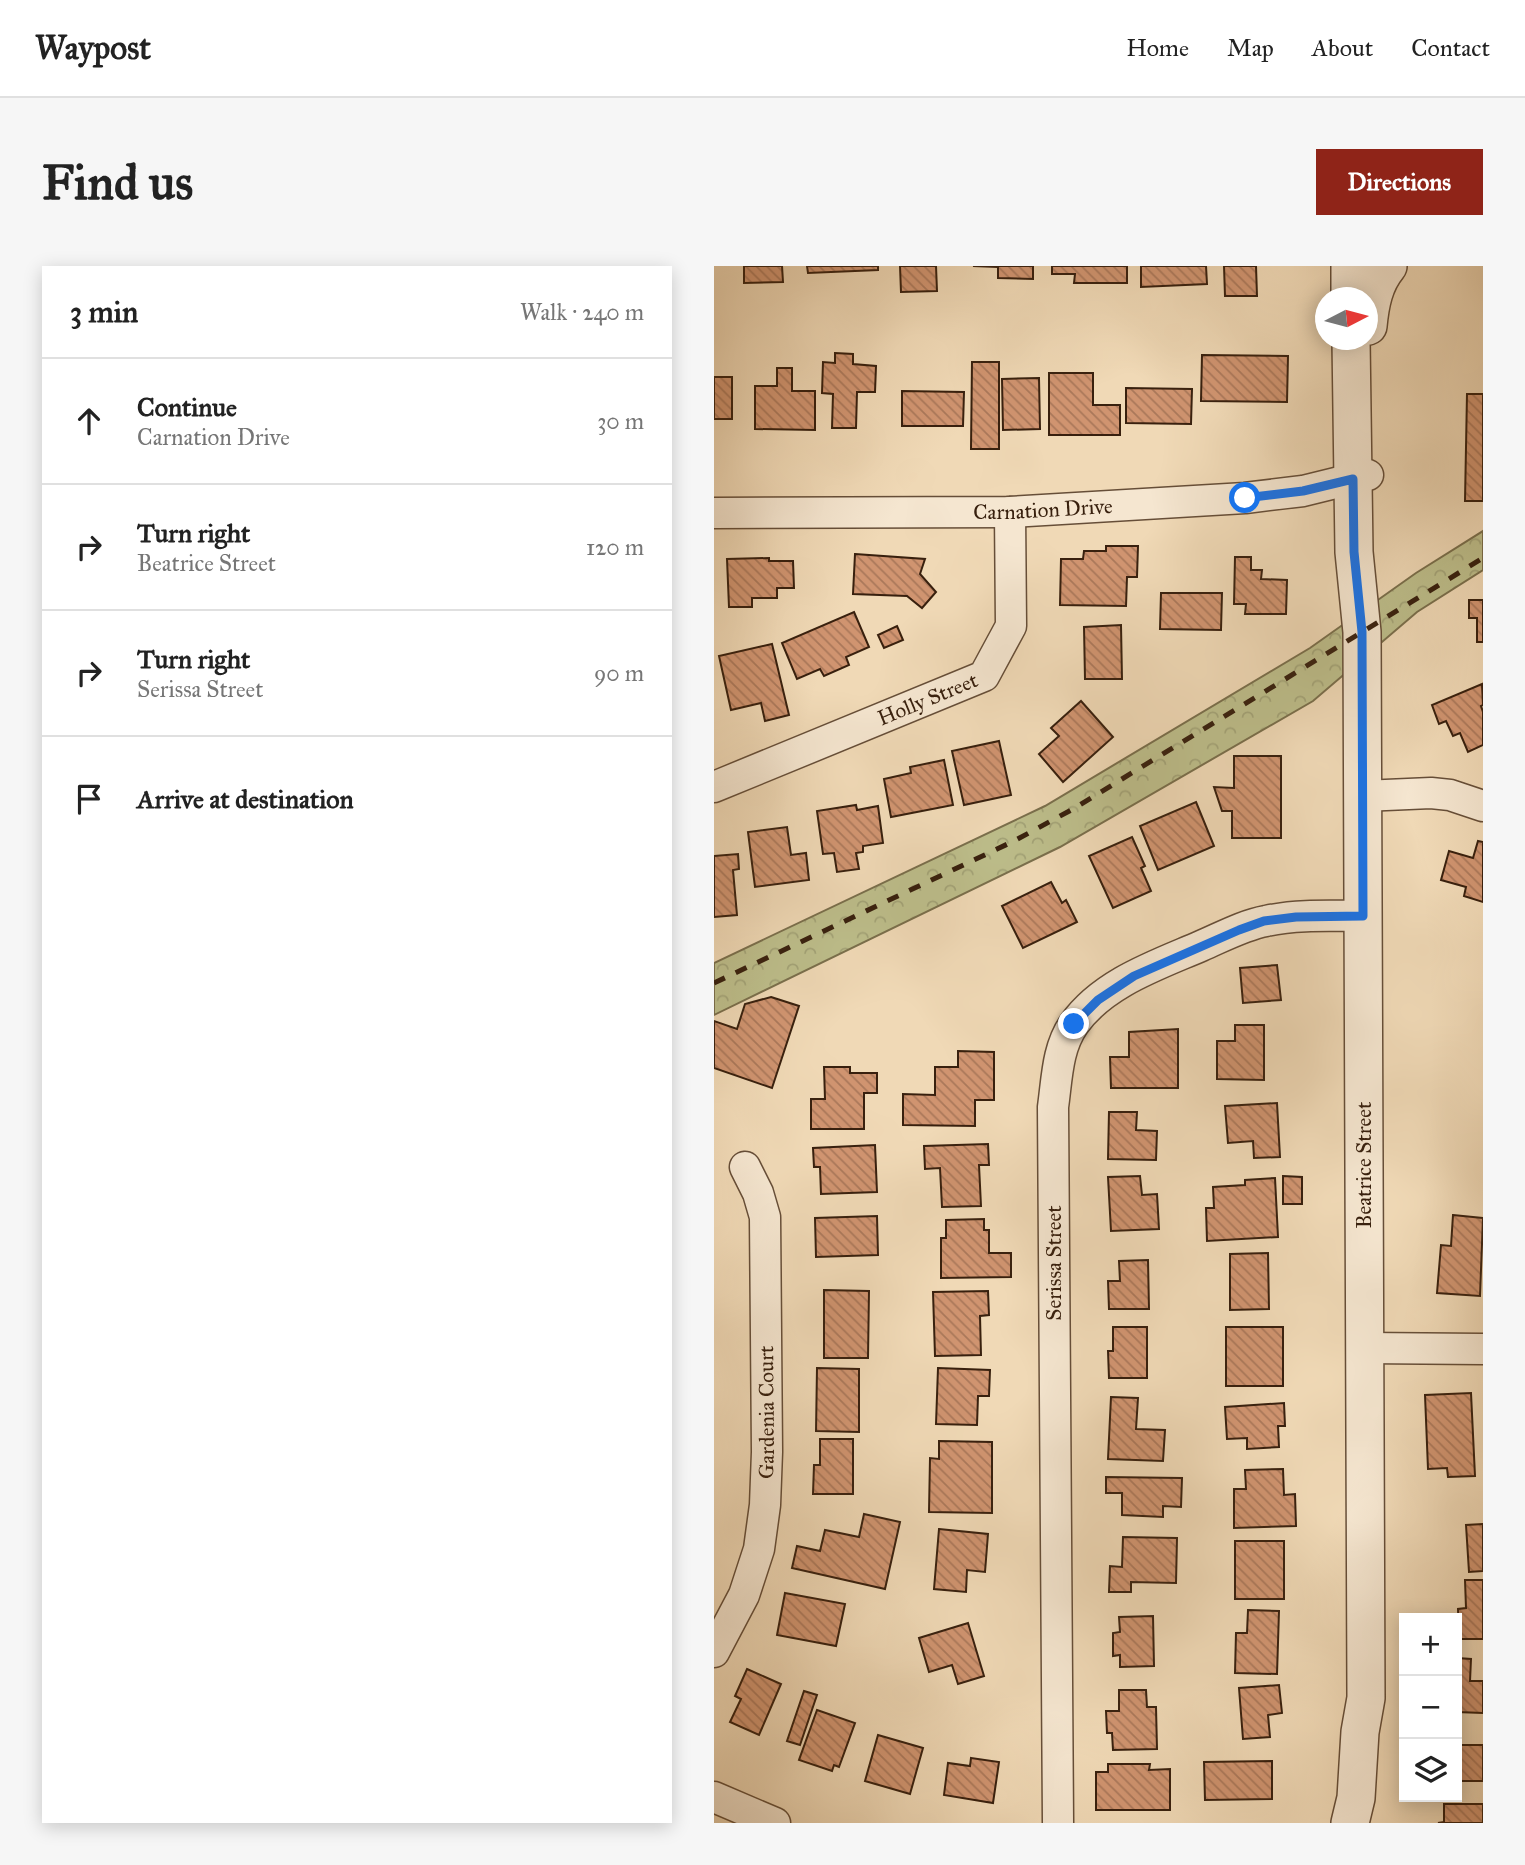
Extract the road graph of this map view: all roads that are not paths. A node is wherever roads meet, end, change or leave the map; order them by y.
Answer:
1 (1350, 266) edge
2 (1388, 266) edge
3 (1350, 287) edge
4 (1376, 287) edge
5 (1352, 350) edge
6 (1367, 350) edge
7 (1361, 477) junction
8 (1010, 512) junction
9 (714, 513) edge
10 (714, 787) edge
11 (1363, 796) junction
12 (1483, 806) edge
13 (1363, 916) junction
14 (745, 1167) dead end
15 (1364, 1348) junction
16 (1483, 1349) edge
17 (714, 1653) edge
18 (1366, 1698) junction
19 (714, 1797) edge
20 (775, 1823) edge
21 (1059, 1823) edge
22 (1350, 1823) edge
23 (1372, 1823) edge

1 - 3 street
2 - 4 street
5 - 7 street, Beatrice Street
6 - 7 street, Beatrice Street
7 - 8 street, Carnation Drive
7 - 11 street, Beatrice Street
8 - 9 street, Carnation Drive
8 - 10 street, Holly Street
11 - 12 street
11 - 13 street, Beatrice Street
13 - 15 street, Beatrice Street
13 - 21 street, Serissa Street
14 - 17 street, Gardenia Court
15 - 16 street
15 - 18 street, Beatrice Street
18 - 22 street, Beatrice Street
18 - 23 street, Beatrice Street
19 - 20 street

